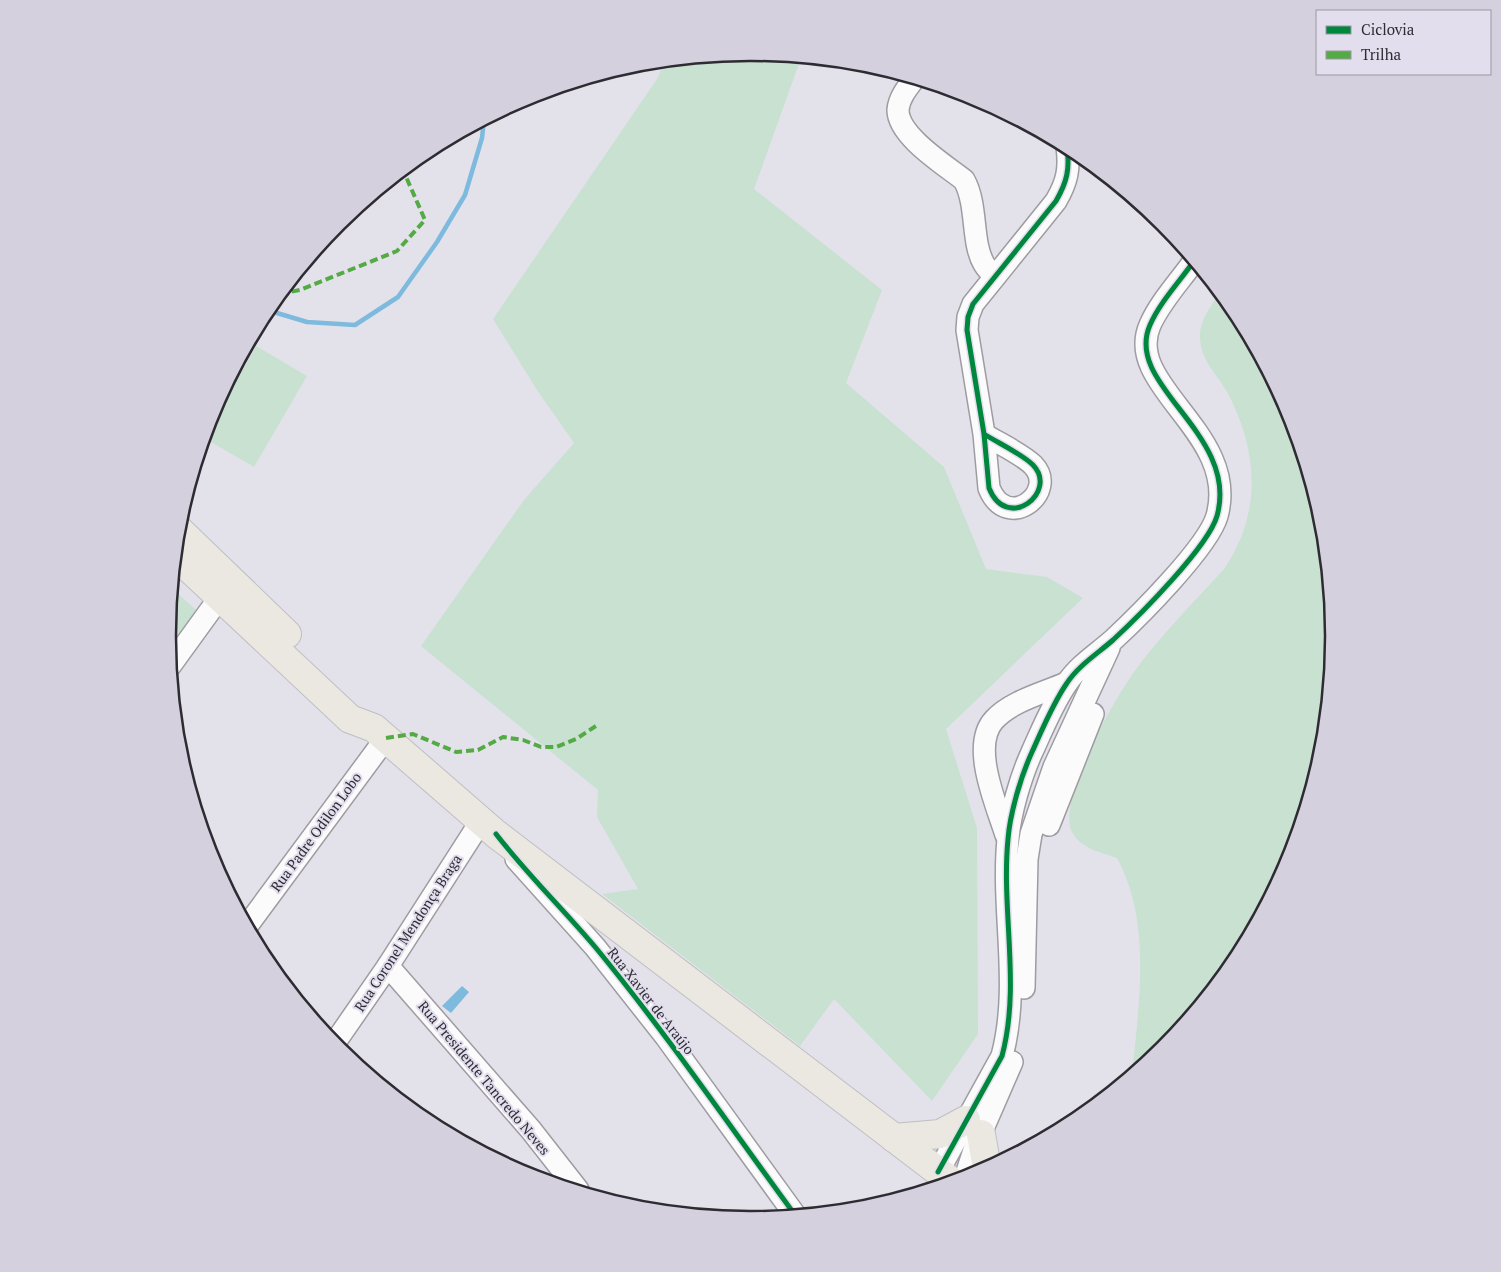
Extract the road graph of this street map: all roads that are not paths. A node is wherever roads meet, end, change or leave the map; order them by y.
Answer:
1 (910, 84) edge
2 (1069, 157) edge
3 (1190, 266) edge
4 (995, 276) junction
5 (984, 434) dead end
6 (185, 536) edge
7 (181, 561) edge
8 (220, 597) junction
9 (1114, 638) junction
10 (177, 657) edge
11 (1066, 683) junction
12 (380, 733) junction
13 (488, 828) junction
14 (1008, 839) junction
15 (251, 920) edge
16 (388, 966) junction
17 (339, 1037) edge
18 (974, 1127) junction
19 (894, 1138) junction
20 (985, 1160) edge
21 (967, 1168) edge
22 (946, 1176) edge
23 (945, 1177) edge
24 (571, 1182) edge
25 (790, 1210) edge

1 - 4 street
2 - 4 street
3 - 9 street
4 - 5 street
6 - 12 main road
7 - 8 main road
8 - 10 street
8 - 12 main road
9 - 11 street
9 - 18 street
11 - 14 street
11 - 14 street
12 - 13 main road
12 - 15 street, Rua Padre Odilon Lobo
13 - 16 street, Rua Coronel Mendonça Braga
13 - 19 main road
13 - 25 street, Rua Xavier de Araújo
14 - 18 street
16 - 17 street, Rua Coronel Mendonça Braga
16 - 24 street, Rua Presidente Tancredo Neves
18 - 19 main road
18 - 20 main road
18 - 21 street
18 - 22 street
19 - 23 main road

